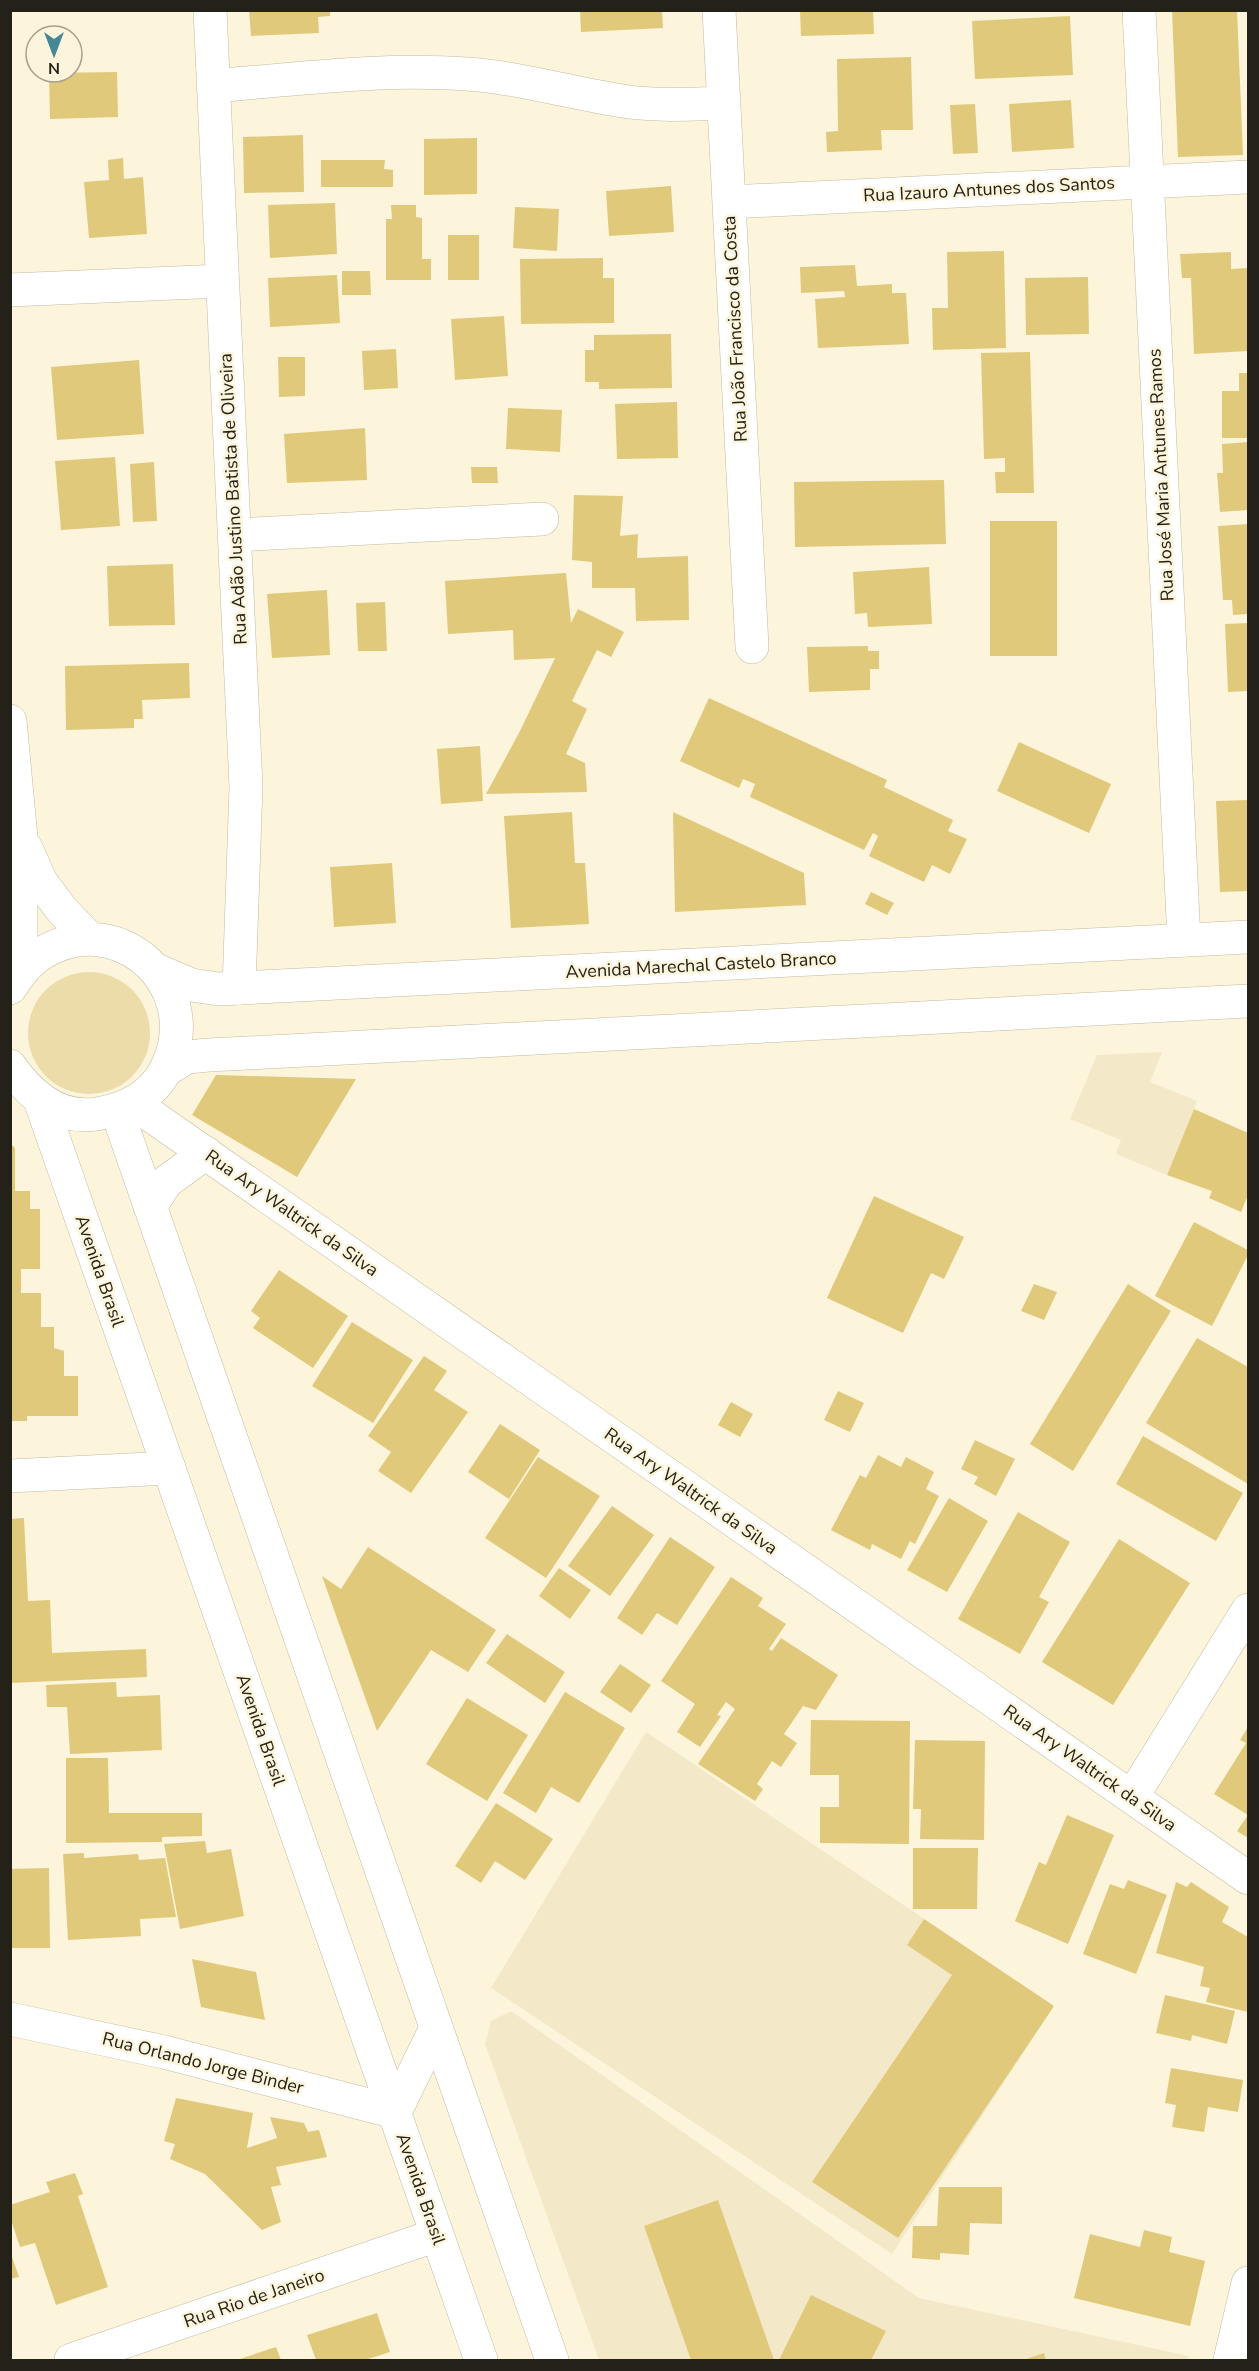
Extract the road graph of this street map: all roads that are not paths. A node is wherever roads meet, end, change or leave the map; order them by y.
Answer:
1 (210, 10) edge
2 (719, 10) edge
3 (1139, 10) edge
4 (213, 86) junction
5 (724, 103) junction
6 (1248, 177) edge
7 (1147, 182) junction
8 (729, 202) junction
9 (222, 281) junction
10 (10, 290) edge
11 (542, 519) dead end
12 (235, 535) junction
13 (752, 647) dead end
14 (10, 721) edge
15 (21, 838) junction
16 (1248, 937) edge
17 (90, 939) junction
18 (1184, 940) junction
19 (156, 970) junction
20 (16, 980) edge
21 (239, 988) junction
22 (1248, 1001) edge
23 (166, 1070) junction
24 (21, 1083) edge
25 (125, 1107) junction
26 (206, 1154) junction
27 (150, 1207) junction
28 (169, 1468) junction
29 (10, 1476) edge
30 (1248, 1610) edge
31 (1132, 1797) junction
32 (1248, 1878) edge
33 (10, 2019) edge
34 (436, 2028) junction
35 (395, 2112) junction
36 (437, 2235) junction
37 (1248, 2283) edge
38 (71, 2361) edge
39 (481, 2361) edge
40 (552, 2361) edge
41 (1230, 2361) edge

1 - 4 street, Rua Adão Justino Batista de Oliveira
2 - 5 street, Rua João Francisco da Costa
3 - 7 street, Rua José Maria Antunes Ramos
4 - 5 street
4 - 9 street, Rua Adão Justino Batista de Oliveira
5 - 8 street, Rua João Francisco da Costa
6 - 7 street, Rua Izauro Antunes dos Santos
7 - 8 street, Rua Izauro Antunes dos Santos
7 - 18 street, Rua José Maria Antunes Ramos
8 - 13 street, Rua João Francisco da Costa
9 - 10 street
9 - 12 street, Rua Adão Justino Batista de Oliveira
11 - 12 street
12 - 21 street, Rua Adão Justino Batista de Oliveira
14 - 15 street
15 - 17 street
15 - 20 street
16 - 18 street, Avenida Marechal Castelo Branco
17 - 19 street
17 - 20 street
18 - 21 street, Avenida Marechal Castelo Branco
19 - 21 street, Avenida Marechal Castelo Branco
19 - 23 street
22 - 23 street
23 - 25 street
24 - 25 street
24 - 28 street, Avenida Brasil
25 - 26 street, Rua Ary Waltrick da Silva
25 - 27 street
26 - 27 street
26 - 31 street, Rua Ary Waltrick da Silva
27 - 34 street
28 - 29 street
28 - 35 street, Avenida Brasil
30 - 31 street
31 - 32 street, Rua Ary Waltrick da Silva
33 - 35 street, Rua Orlando Jorge Binder
34 - 35 street
34 - 40 street
35 - 36 street, Avenida Brasil
36 - 38 street, Rua Rio de Janeiro
36 - 39 street, Avenida Brasil
37 - 41 street

